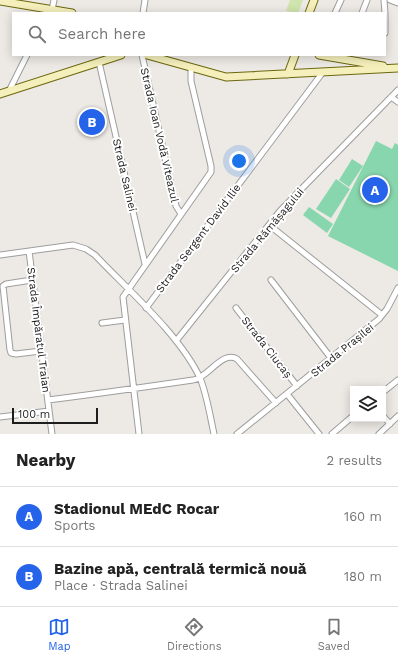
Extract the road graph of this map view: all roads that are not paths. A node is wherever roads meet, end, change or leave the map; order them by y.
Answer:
1 (54, 0) edge
2 (145, 0) edge
3 (314, 0) edge
4 (341, 0) edge
5 (367, 0) edge
6 (384, 0) edge
7 (390, 0) edge
8 (0, 1) edge
9 (398, 3) edge
10 (49, 11) edge
11 (60, 12) edge
12 (143, 12) edge
13 (309, 12) edge
14 (335, 12) edge
15 (362, 12) edge
16 (385, 12) edge
17 (26, 56) edge
18 (118, 56) edge
19 (142, 56) edge
20 (150, 56) edge
21 (295, 56) edge
22 (324, 56) edge
23 (99, 62) junction
24 (191, 68) junction
25 (396, 69) edge
26 (323, 72) junction
27 (288, 74) junction
28 (398, 90) edge
29 (9, 91) junction
30 (0, 94) edge
31 (391, 97) junction
32 (398, 102) edge
33 (181, 214) junction
34 (268, 225) junction
35 (29, 251) junction
36 (0, 255) edge
37 (145, 264) junction
38 (32, 280) junction
39 (271, 280) dead end
40 (398, 288) edge
41 (128, 289) junction
42 (146, 308) junction
43 (236, 308) dead end
44 (382, 316) junction
45 (125, 320) junction
46 (102, 323) dead end
47 (176, 341) junction
48 (41, 351) junction
49 (331, 358) junction
50 (200, 379) junction
51 (398, 380) edge
52 (297, 386) junction
53 (133, 388) junction
54 (386, 390) edge
55 (287, 394) junction
56 (48, 400) junction
57 (276, 403) junction
58 (49, 411) junction
59 (398, 416) edge
60 (0, 417) edge
61 (350, 419) edge
62 (386, 419) edge
63 (390, 424) junction
64 (52, 434) edge
65 (139, 434) edge
66 (214, 434) edge
67 (237, 434) edge
68 (319, 434) edge
69 (332, 434) edge
70 (379, 434) edge

1 - 10 street
2 - 12 street
3 - 13 street
4 - 14 street
5 - 15 street
6 - 16 street
7 - 9 street
8 - 10 street
10 - 11 street
17 - 29 street
18 - 23 street
19 - 33 street, Strada Ioan Vodă Viteazul
20 - 24 street
21 - 27 street
22 - 25 street
23 - 29 street
23 - 37 street, Strada Salinei
24 - 27 street
24 - 33 street
25 - 26 street
26 - 27 street
26 - 42 street, Strada Sergent David Ilie
28 - 31 street, Strada Rămășagului
29 - 30 street
31 - 32 street
31 - 34 street, Strada Rămășagului
33 - 37 street
34 - 44 street
34 - 47 street, Strada Rămășagului
35 - 36 street
35 - 38 street, Strada Împăratul Traian
35 - 41 street
37 - 41 street
38 - 48 street, Strada Împăratul Traian
38 - 48 street
39 - 49 street
40 - 44 street, Strada Prașilei
41 - 42 street
41 - 45 street
42 - 47 street
43 - 52 street, Strada Ciucaș
44 - 49 street, Strada Prașilei
45 - 46 street
45 - 53 street
47 - 50 street
48 - 56 street, Strada Împăratul Traian
49 - 52 street, Strada Prașilei
50 - 53 street
50 - 57 street
50 - 66 street
51 - 54 street
52 - 55 street, Strada Prașilei
53 - 56 street
53 - 65 street
55 - 57 street, Strada Prașilei
55 - 68 street
56 - 58 street, Strada Împăratul Traian
57 - 67 street, Strada Prașilei
58 - 60 street
58 - 64 street, Strada Împăratul Traian
59 - 63 street
61 - 69 street
62 - 63 street
63 - 70 street

